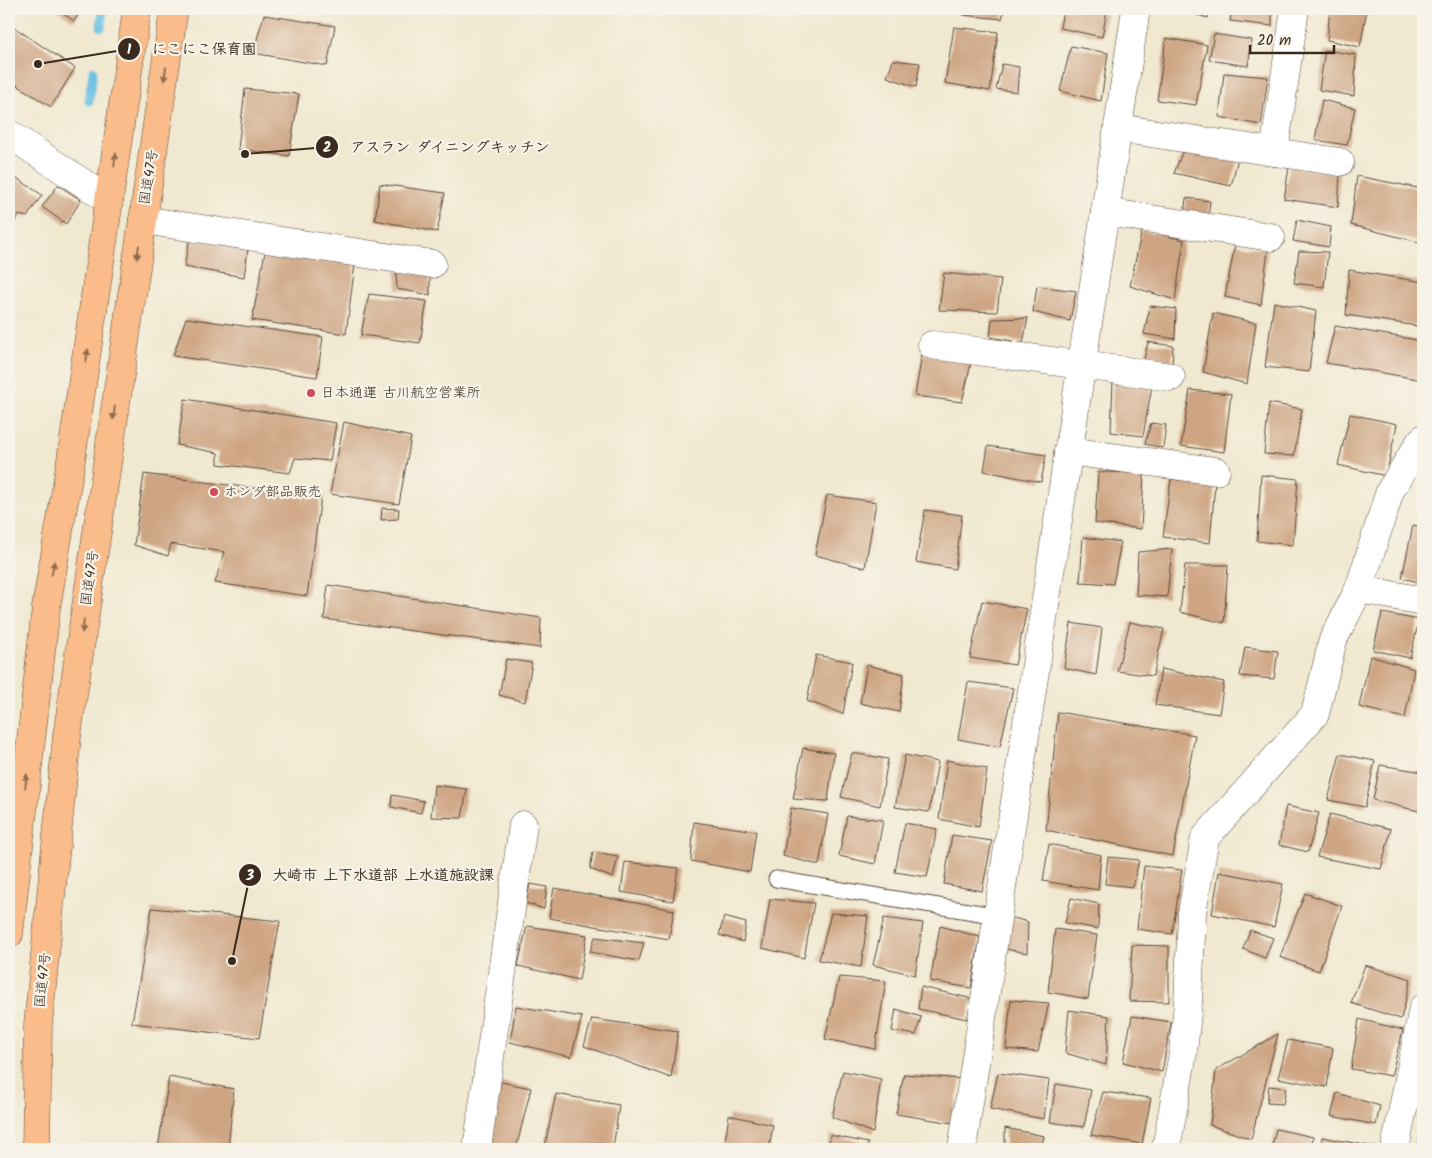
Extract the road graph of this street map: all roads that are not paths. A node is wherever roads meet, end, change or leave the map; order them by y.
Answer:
1 (137, 9) edge
2 (174, 9) edge
3 (1136, 9) edge
4 (1295, 9) edge
5 (1118, 128) junction
6 (9, 134) edge
7 (1274, 152) junction
8 (1340, 162) dead end
9 (110, 200) junction
10 (1105, 212) junction
11 (143, 220) junction
12 (1271, 237) dead end
13 (432, 264) dead end
14 (932, 344) dead end
15 (1082, 365) junction
16 (1171, 377) dead end
17 (1423, 439) edge
18 (1068, 451) junction
19 (1216, 471) dead end
20 (1359, 589) junction
21 (1423, 601) edge
22 (523, 825) dead end
23 (776, 880) dead end
24 (998, 916) junction
25 (9, 934) edge
26 (1423, 1008) edge
27 (36, 1149) edge
28 (477, 1149) edge
29 (962, 1149) edge
30 (1166, 1149) edge
31 (1394, 1149) edge

9 -> 1 highway
2 -> 11 highway, 国道47号
3 - 5 street
4 - 7 street
5 - 7 street
5 - 10 street
6 - 9 street
7 - 8 street
25 -> 9 highway
10 - 12 street
10 - 15 street
11 - 13 street
11 -> 27 highway, 国道47号
14 - 15 street
15 - 16 street
15 - 18 street
17 - 20 street
18 - 19 street
18 - 24 street
20 - 21 street
20 - 30 street
22 - 28 street
23 - 24 lane
24 - 29 street
26 - 31 street

